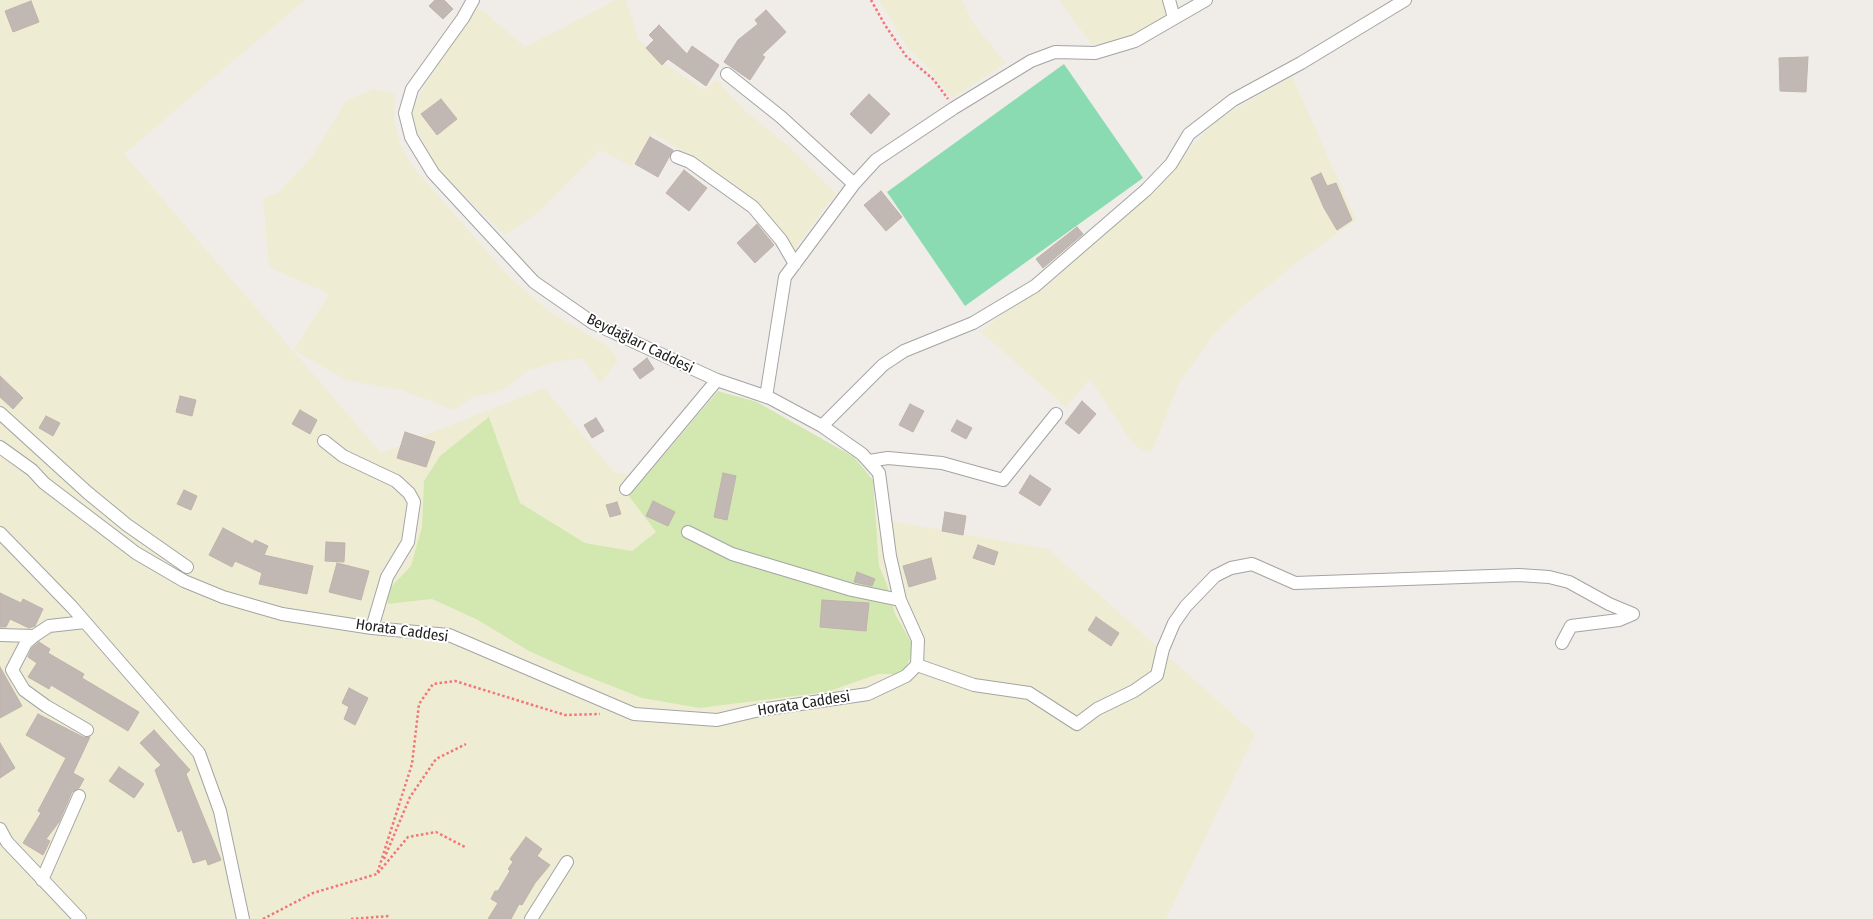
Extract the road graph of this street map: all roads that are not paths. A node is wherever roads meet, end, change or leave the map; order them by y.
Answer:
1 (472, 0) edge
2 (1169, 0) edge
3 (1206, 0) edge
4 (1405, 0) edge
5 (1174, 18) junction
6 (727, 74) dead end
7 (677, 157) dead end
8 (854, 184) junction
9 (795, 264) junction
10 (717, 380) junction
11 (766, 397) junction
12 (0, 413) edge
13 (1056, 414) dead end
14 (822, 426) junction
15 (324, 441) dead end
16 (0, 447) edge
17 (869, 461) junction
18 (626, 489) dead end
19 (0, 532) edge
20 (688, 532) dead end
21 (187, 567) dead end
22 (900, 600) junction
23 (85, 622) junction
24 (372, 628) junction
25 (0, 635) edge
26 (34, 636) junction
27 (1562, 643) dead end
28 (917, 664) junction
29 (87, 730) dead end
30 (80, 796) dead end
31 (0, 829) edge
32 (567, 862) dead end
33 (42, 880) junction
34 (80, 919) edge
35 (242, 919) edge
36 (530, 919) edge

1 - 10 street, Beydağları Caddesi
2 - 5 street
3 - 5 street
4 - 14 street
5 - 8 street
6 - 8 street
7 - 9 street
8 - 9 street
9 - 11 street
10 - 11 street, Beydağları Caddesi
10 - 18 street
11 - 14 street, Beydağları Caddesi
12 - 21 street
13 - 17 street
14 - 17 street, Beydağları Caddesi
15 - 24 street
16 - 24 street, Horata Caddesi
17 - 22 street, Beydağları Caddesi
19 - 23 street
20 - 22 street
22 - 28 street, Beydağları Caddesi
23 - 26 street
23 - 35 street
24 - 28 street, Horata Caddesi
25 - 26 street
26 - 29 street
27 - 28 street
30 - 33 street
31 - 33 street
32 - 36 street
33 - 34 street

